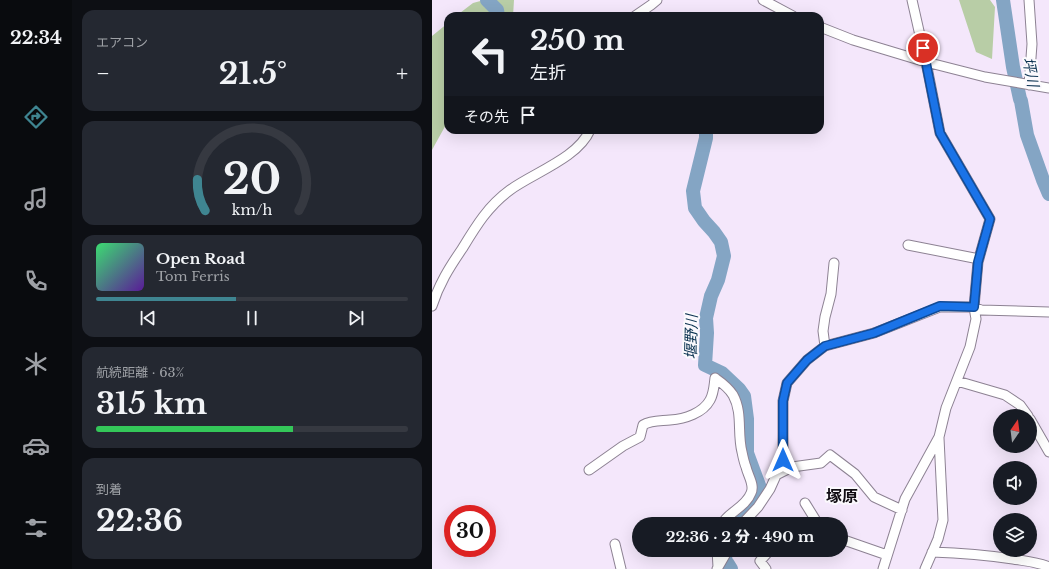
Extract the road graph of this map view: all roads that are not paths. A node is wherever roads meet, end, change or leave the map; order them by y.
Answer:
1 (657, 0) edge
2 (763, 0) edge
3 (912, 0) edge
4 (1029, 0) edge
5 (641, 12) edge
6 (786, 12) edge
7 (824, 29) edge
8 (926, 62) junction
9 (1029, 85) junction
10 (1049, 88) edge
11 (587, 134) edge
12 (908, 246) dead end
13 (979, 259) junction
14 (834, 263) dead end
15 (432, 306) edge
16 (974, 307) junction
17 (1049, 312) edge
18 (825, 346) junction
19 (957, 381) junction
20 (1023, 409) edge
21 (1037, 431) edge
22 (939, 437) junction
23 (1049, 452) edge
24 (589, 470) dead end
25 (776, 475) junction
26 (805, 503) dead end
27 (902, 510) junction
28 (729, 517) edge
29 (747, 517) edge
30 (814, 517) edge
31 (848, 541) edge
32 (615, 544) dead end
33 (932, 552) junction
34 (886, 555) junction
35 (718, 557) edge
36 (724, 557) edge
37 (764, 557) edge
38 (719, 567) edge
39 (1049, 567) edge
40 (621, 569) edge
41 (766, 569) edge
42 (883, 569) edge
43 (925, 569) edge

1 - 5 street
2 - 6 street
3 - 8 street
4 - 9 street
7 - 8 street
8 - 9 street
8 - 13 street
9 - 10 street
11 - 15 street
12 - 13 street
13 - 16 street
14 - 18 street
16 - 17 street
16 - 18 street
16 - 19 street
18 - 25 street
19 - 20 street
19 - 22 street
21 - 23 street
22 - 27 street
22 - 33 street
24 - 28 street
25 - 27 street
25 - 29 street
26 - 30 street
27 - 34 street
31 - 34 street
32 - 40 street
33 - 39 street
33 - 43 street
34 - 42 street
35 - 38 street
36 - 38 street
37 - 41 street

